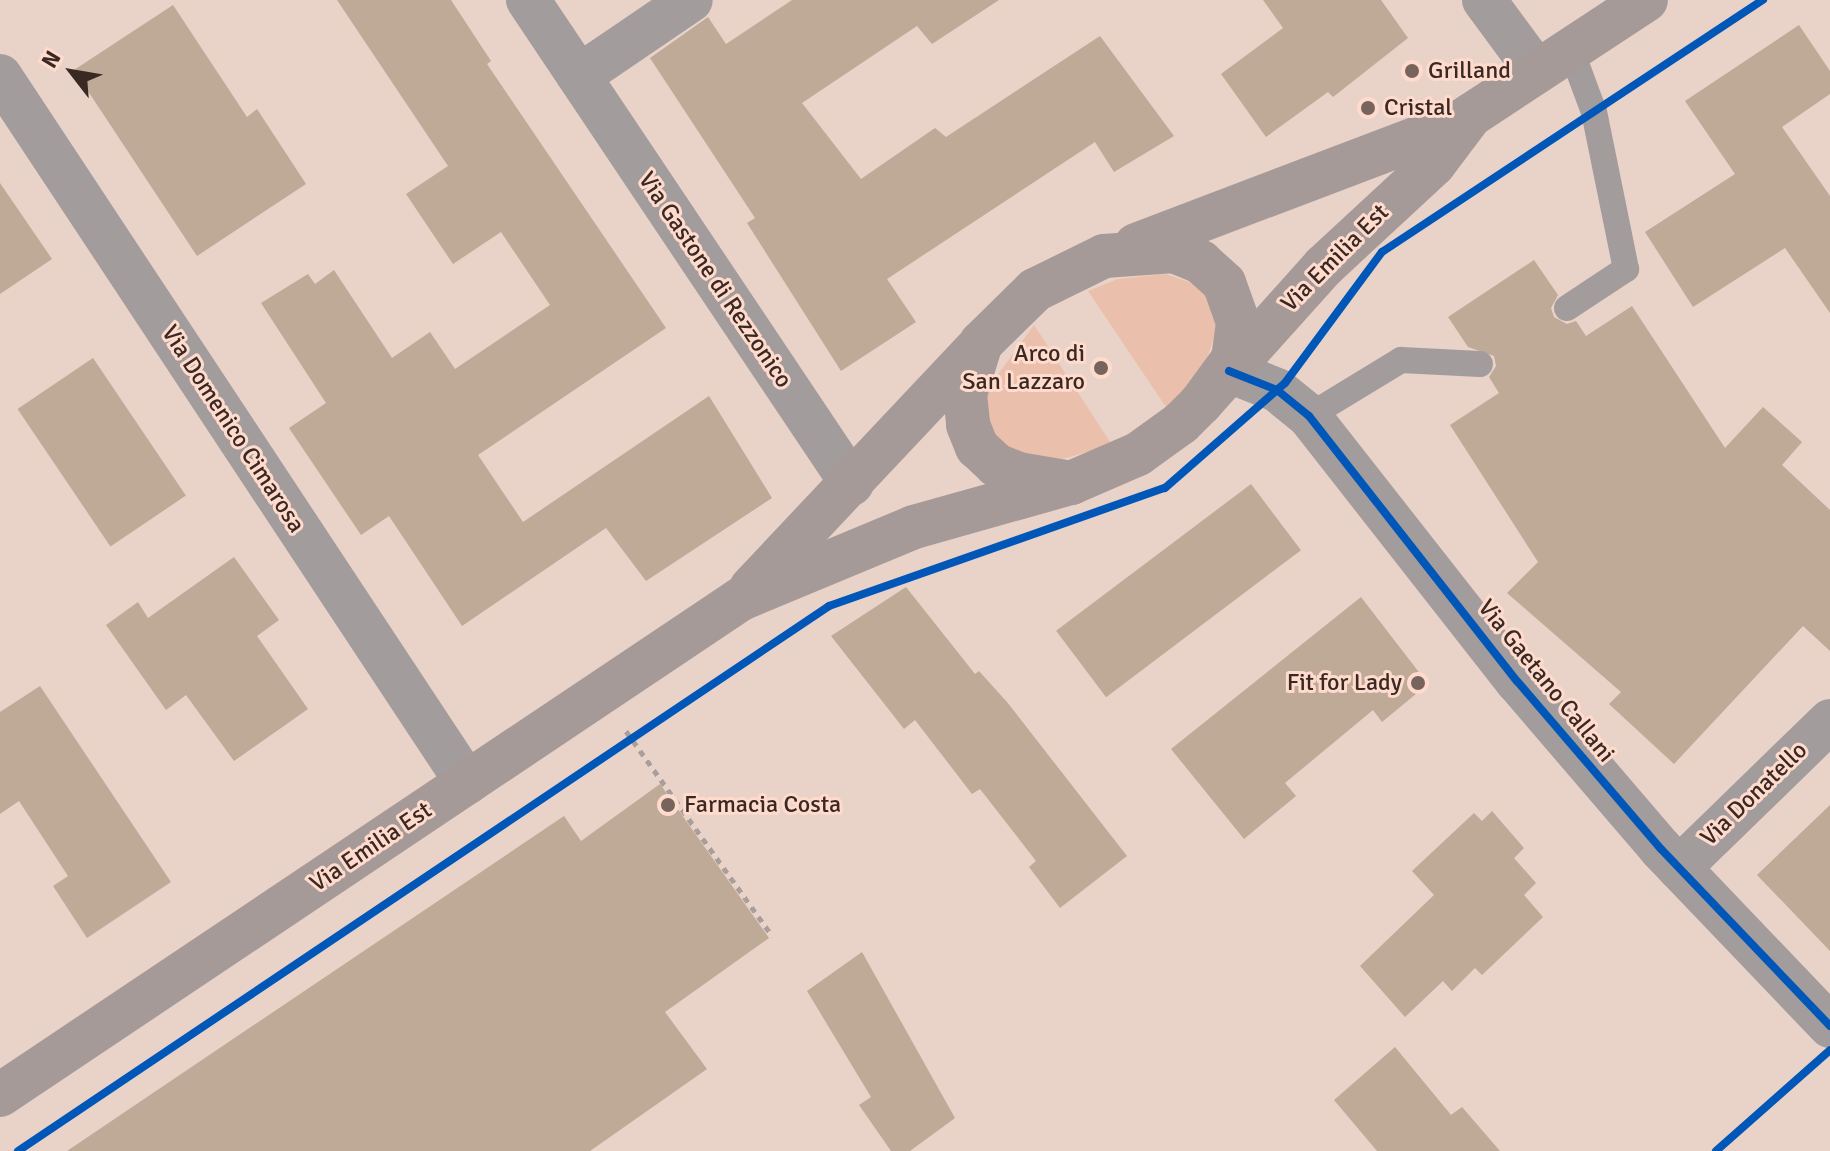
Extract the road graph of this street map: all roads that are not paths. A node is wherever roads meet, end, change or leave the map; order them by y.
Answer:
1 (528, 0) edge
2 (691, 0) edge
3 (1484, 0) edge
4 (1646, 0) edge
5 (1554, 61) junction
6 (0, 76) edge
7 (579, 76) junction
8 (1471, 115) junction
9 (1104, 256) junction
10 (1567, 308) dead end
11 (981, 343) junction
12 (1480, 364) dead end
13 (1215, 387) junction
14 (1309, 416) junction
15 (1071, 483) junction
16 (852, 484) junction
17 (741, 599) junction
18 (1830, 721) edge
19 (467, 783) junction
20 (1679, 868) junction
21 (1830, 1026) edge
22 (0, 1095) edge

1 - 7 street, Via Gastone di Rezzonico
2 - 7 street
3 - 5 street
4 - 5 main road, Via Emilia Est
5 - 8 main road, Via Emilia Est
5 - 10 lane
6 - 19 street, Via Domenico Cimarosa
7 - 16 street, Via Gastone di Rezzonico
8 - 9 main road, Via Emilia Est
8 - 13 main road, Via Emilia Est
9 - 11 main road, Via Emilia Est
9 - 13 main road, Via Emilia Est
11 - 15 main road, Via Emilia Est
11 - 16 main road, Via Emilia Est
12 - 14 lane
13 - 14 street, Via Gaetano Callani
13 - 15 main road, Via Emilia Est
14 - 20 street, Via Gaetano Callani
15 - 17 main road, Via Emilia Est
16 - 17 main road, Via Emilia Est
17 - 19 main road, Via Emilia Est
18 - 20 street, Via Donatello
19 - 22 main road, Via Emilia Est
20 - 21 street, Via Gaetano Callani

